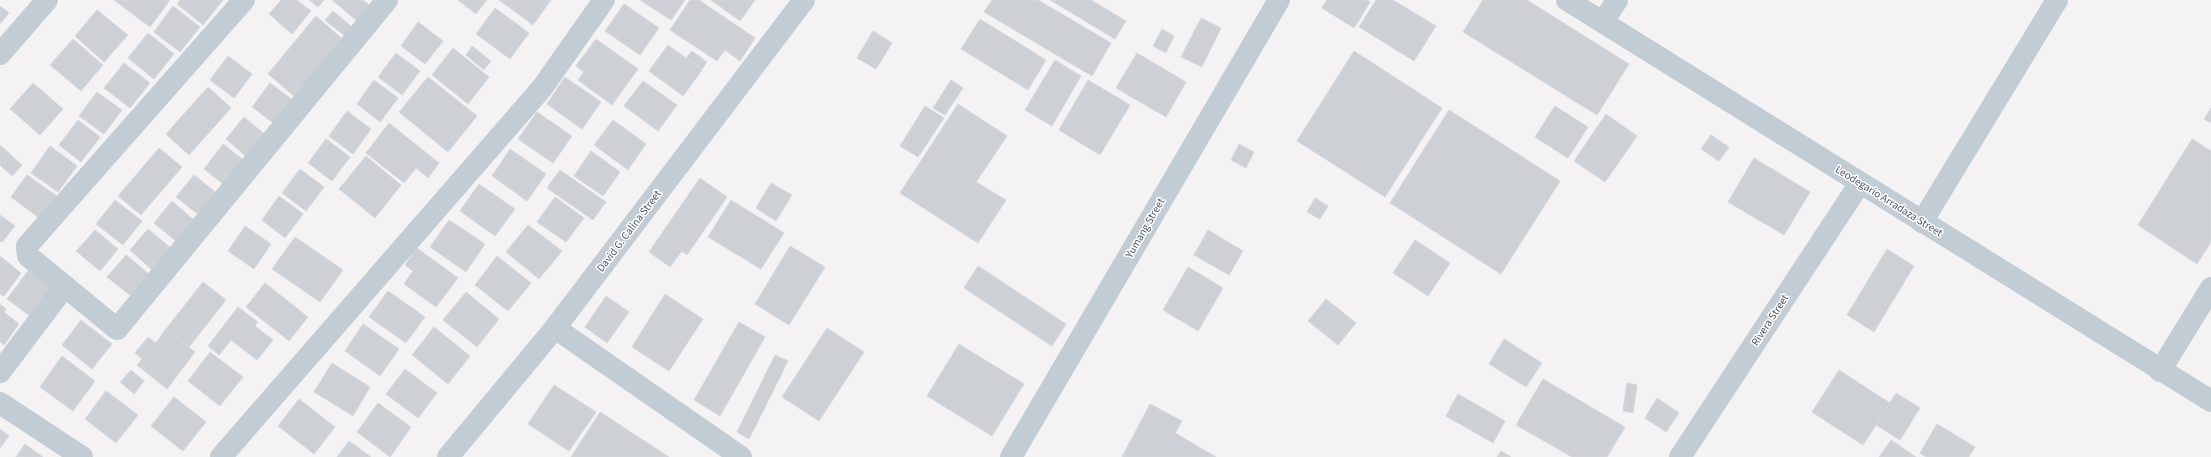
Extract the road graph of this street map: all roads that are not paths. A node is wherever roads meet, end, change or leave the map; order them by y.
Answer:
1 (47, 0) edge
2 (244, 0) edge
3 (387, 0) edge
4 (604, 0) edge
5 (804, 0) edge
6 (1279, 0) edge
7 (1567, 0) edge
8 (1617, 0) edge
9 (2057, 0) edge
10 (1603, 22) junction
11 (0, 54) edge
12 (1860, 183) junction
13 (1922, 222) junction
14 (65, 286) junction
15 (2211, 288) edge
16 (555, 328) junction
17 (2160, 370) junction
18 (0, 372) edge
19 (2211, 401) edge
20 (0, 403) edge
21 (82, 457) edge
22 (221, 457) edge
23 (448, 457) edge
24 (741, 457) edge
25 (1011, 457) edge
26 (1680, 457) edge

1 - 11 street
2 - 14 street
3 - 14 street
4 - 22 street
5 - 16 street, David G. Calina Street
6 - 25 street, Yumang Street
7 - 10 street, Leodegario Arradaza Street
8 - 10 street
9 - 13 street
10 - 12 street, Leodegario Arradaza Street
12 - 13 street, Leodegario Arradaza Street
12 - 26 street, Rivera Street
13 - 17 street, Leodegario Arradaza Street
14 - 18 street
15 - 17 street
16 - 23 street, David G. Calina Street
16 - 24 street
17 - 19 street, Leodegario Arradaza Street
20 - 21 street

